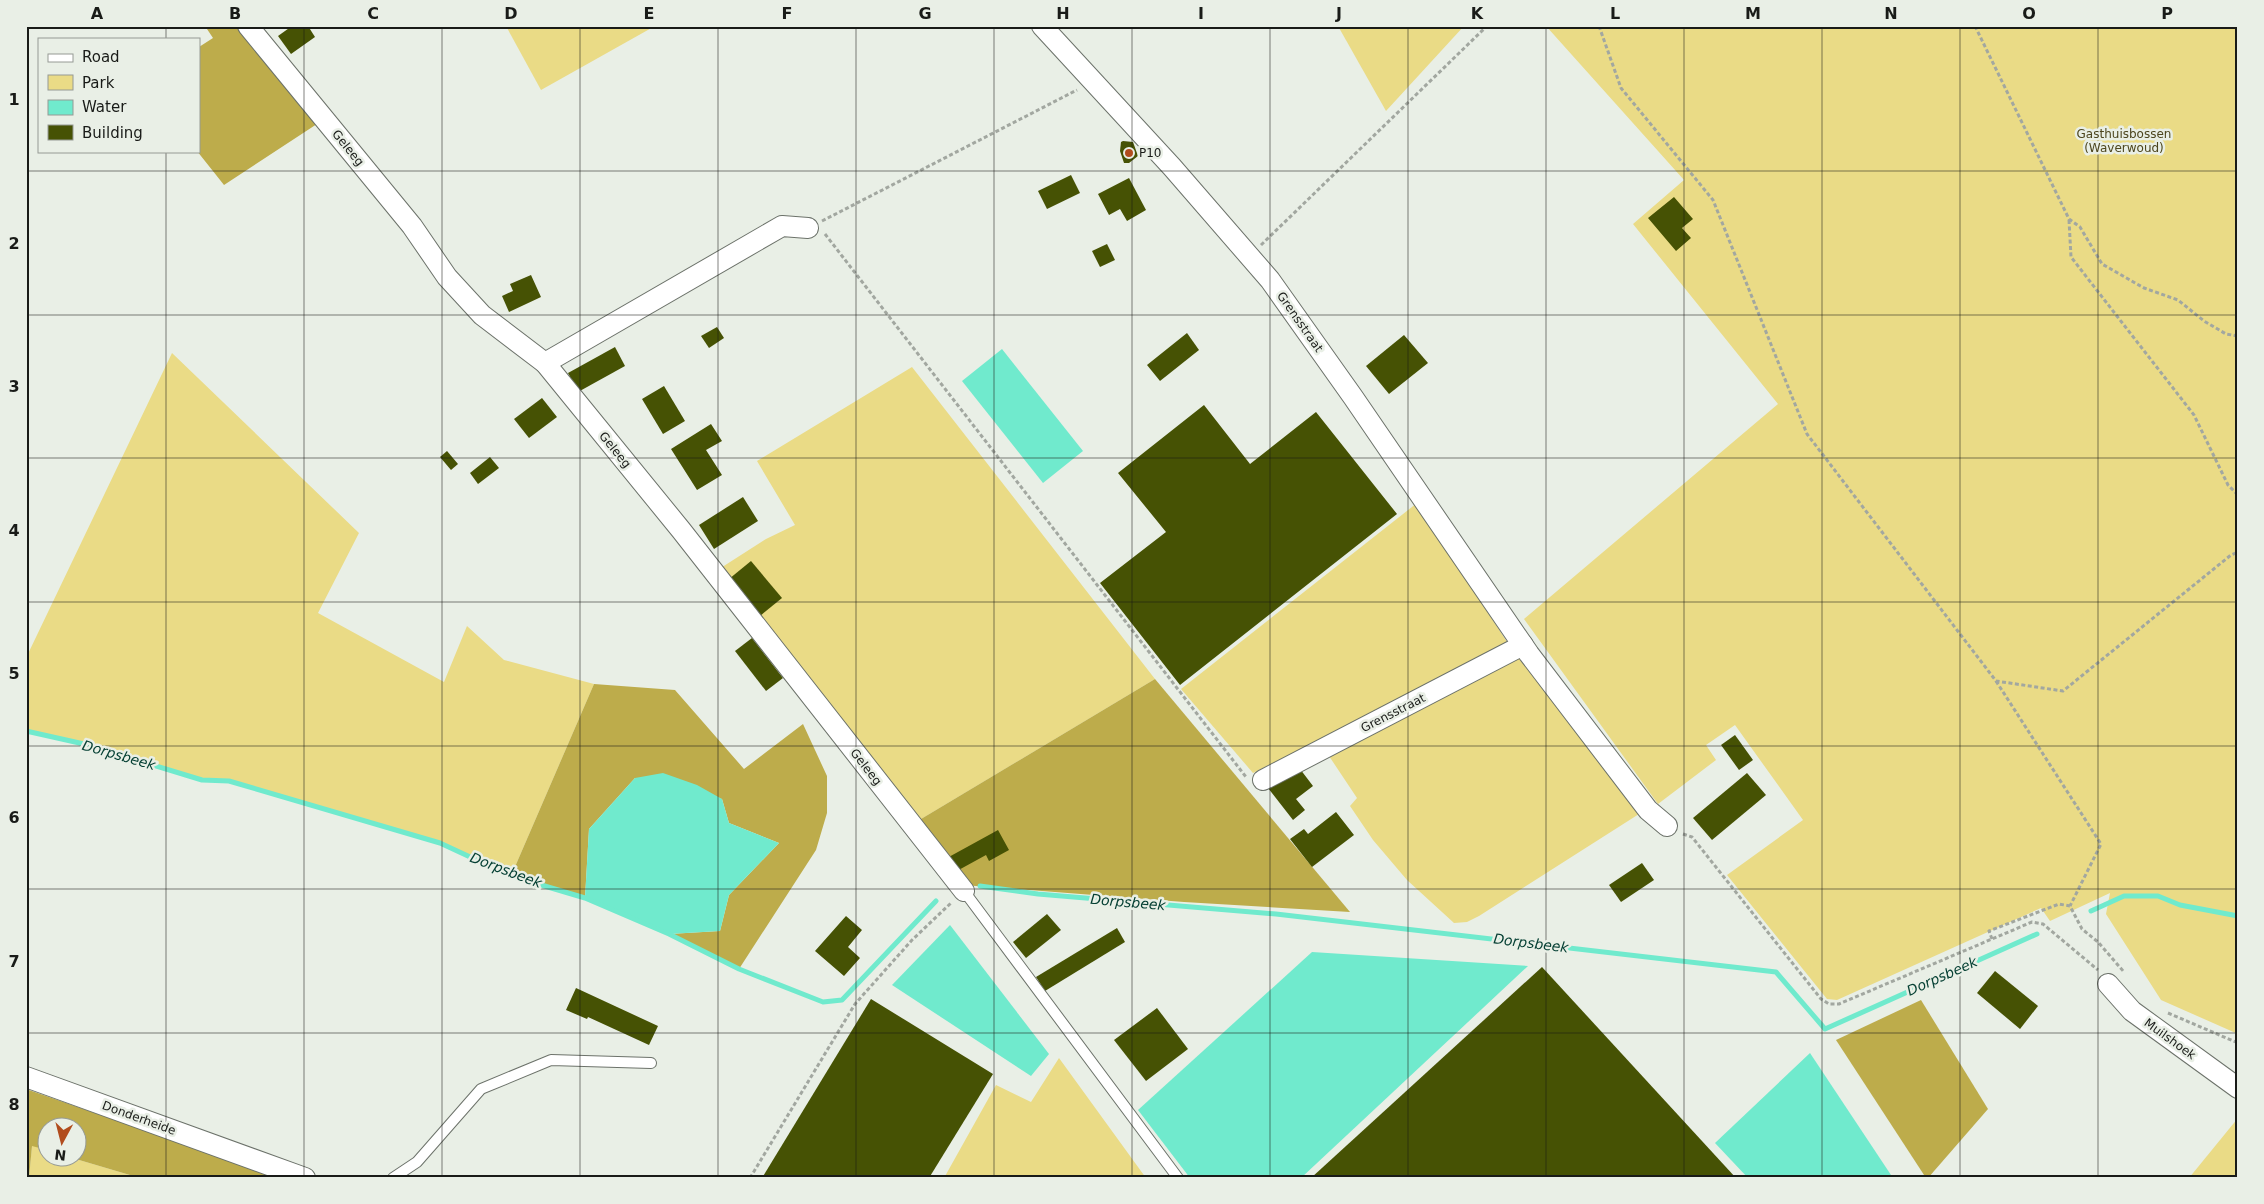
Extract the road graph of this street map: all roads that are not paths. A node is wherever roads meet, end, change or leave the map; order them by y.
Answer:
1 (248, 26) edge
2 (1042, 26) edge
3 (808, 228) road end
4 (545, 363) junction
5 (1523, 645) junction
6 (1263, 780) road end
7 (1667, 826) road end
8 (964, 891) joint
9 (2108, 984) road end
10 (650, 1063) dead end
11 (26, 1077) edge
12 (2238, 1088) edge
13 (251, 1169) edge
14 (304, 1178) edge
15 (393, 1178) edge
16 (1178, 1178) edge

1 - 4 street, Geleeg
2 - 5 street, Grensstraat
3 - 4 street
4 - 8 street, Geleeg
5 - 6 street, Grensstraat
5 - 7 street, Grensstraat
8 - 16 lane
9 - 12 street, Muilshoek
10 - 15 lane
11 - 13 street, Donderheide
13 - 14 street, Donderheide

